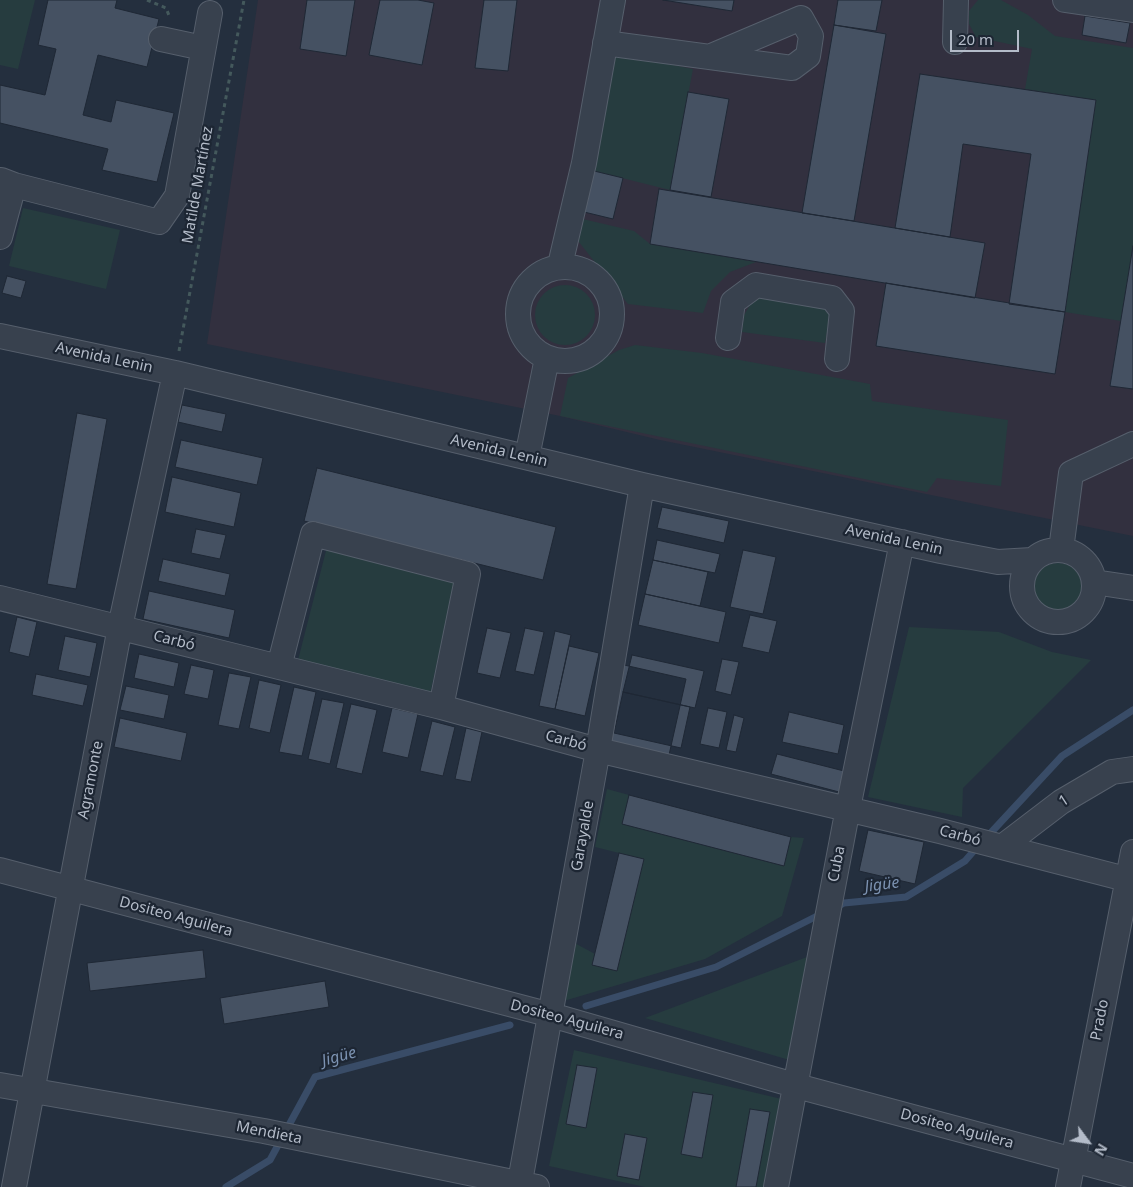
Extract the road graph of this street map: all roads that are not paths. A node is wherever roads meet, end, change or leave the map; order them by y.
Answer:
1 (613, 0) edge
2 (956, 0) edge
3 (1065, 0) edge
4 (1133, 10) edge
5 (210, 13) dead end
6 (161, 39) dead end
7 (955, 42) dead end
8 (605, 43) junction
9 (204, 48) junction
10 (709, 56) dead end
11 (7, 182) edge
12 (0, 237) edge
13 (560, 266) junction
14 (0, 336) edge
15 (728, 338) dead end
16 (547, 358) junction
17 (837, 359) dead end
18 (175, 374) junction
19 (1133, 444) edge
20 (527, 458) junction
21 (642, 485) junction
22 (902, 542) junction
23 (1061, 550) junction
24 (1032, 560) junction
25 (998, 562) junction
26 (1094, 582) junction
27 (1133, 588) edge
28 (1022, 592) junction
29 (0, 598) edge
30 (120, 627) junction
31 (279, 667) junction
32 (441, 707) junction
33 (598, 750) junction
34 (1133, 769) edge
35 (848, 810) junction
36 (1002, 847) junction
37 (1133, 852) edge
38 (0, 870) edge
39 (1130, 880) edge
40 (71, 888) junction
41 (551, 1015) junction
42 (0, 1085) edge
43 (797, 1086) junction
44 (31, 1092) junction
45 (1073, 1160) junction
46 (1133, 1176) edge
47 (525, 1186) edge
48 (14, 1187) edge
49 (776, 1187) edge
50 (1068, 1187) edge

1 - 8 street
2 - 7 street
3 - 4 street
5 - 9 street
6 - 9 street
8 - 10 street
8 - 13 street
9 - 11 street
11 - 12 street
13 - 16 street
13 - 16 street
14 - 18 street, Avenida Lenin
15 - 17 street
16 - 20 street
18 - 20 street, Avenida Lenin
18 - 30 street, Agramonte
19 - 23 street
20 - 21 street, Avenida Lenin
21 - 22 street, Avenida Lenin
21 - 33 street, Garayalde
22 - 25 street, Avenida Lenin
22 - 35 street, Cuba
23 - 24 street, Avenida Lenin
23 - 26 street
24 - 25 street, Avenida Lenin
24 - 28 street
25 - 28 street
26 - 27 street
26 - 28 street
29 - 30 street, Carbó
30 - 31 street, Carbó
30 - 40 street, Agramonte
31 - 32 street, Carbó
31 - 32 street
32 - 33 street, Carbó
33 - 35 street, Carbó
33 - 41 street, Garayalde
34 - 36 street, 1
35 - 36 street, Carbó
35 - 43 street, Cuba
36 - 39 street, Carbó
37 - 39 street, Prado
38 - 40 street, Dositeo Aguilera
39 - 45 street, Prado
40 - 41 street, Dositeo Aguilera
40 - 44 street, Agramonte
41 - 43 street, Dositeo Aguilera
41 - 47 street, Garayalde
42 - 44 street, Mendieta
43 - 45 street, Dositeo Aguilera
43 - 49 street, Cuba
44 - 47 street, Mendieta
44 - 48 street, Agramonte
45 - 46 street, Dositeo Aguilera
45 - 50 street, Prado

